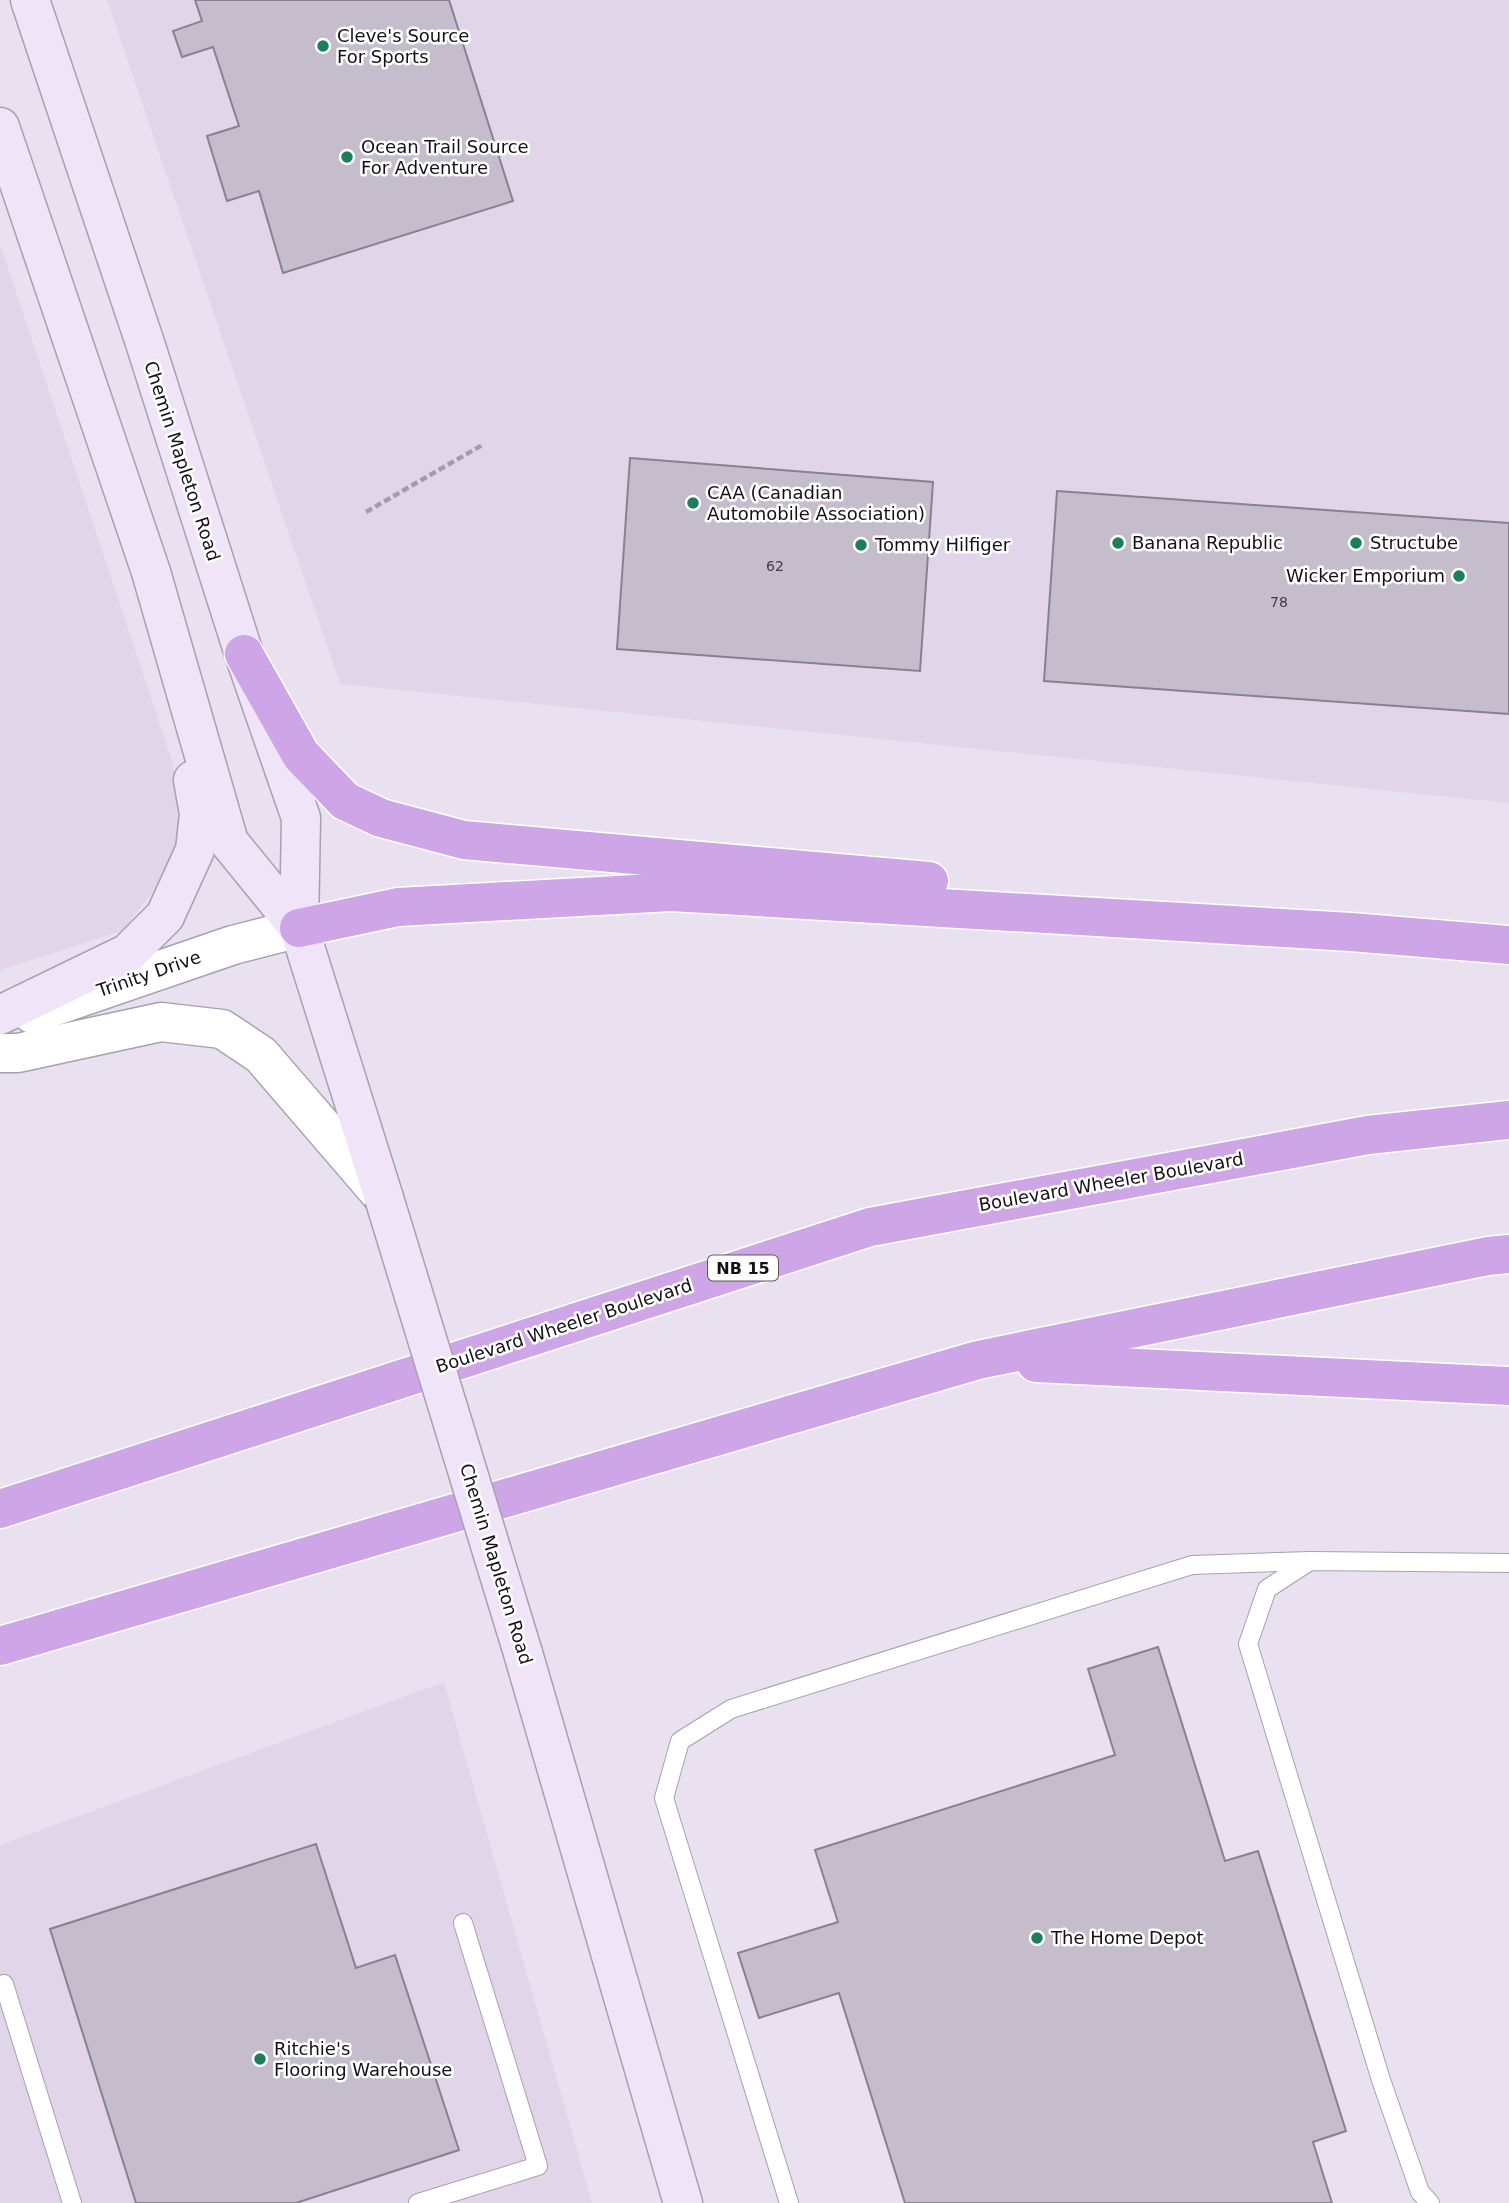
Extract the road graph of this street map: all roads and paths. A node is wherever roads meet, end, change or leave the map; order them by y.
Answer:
1 (30, 0) edge
2 (0, 127) edge
3 (484, 444) dead end
4 (366, 512) dead end
5 (151, 572) junction
6 (244, 654) junction
7 (299, 928) junction
8 (1351, 932) junction
9 (1509, 945) edge
10 (0, 1015) edge
11 (0, 1025) edge
12 (0, 1053) edge
13 (1509, 1120) edge
14 (384, 1198) junction
15 (1509, 1254) edge
16 (978, 1360) junction
17 (1509, 1386) edge
18 (0, 1509) edge
19 (1310, 1561) junction
20 (1509, 1563) edge
21 (0, 1646) edge
22 (463, 1923) dead end
23 (0, 1985) edge
24 (72, 2203) edge
25 (418, 2203) edge
26 (683, 2203) edge
27 (789, 2203) edge
28 (1430, 2203) edge

1 - 6 main road, Chemin Mapleton Road
2 - 5 main road, Chemin Mapleton Road
3 - 4 path
5 - 7 main road, Chemin Mapleton Road
5 - 10 main road
6 - 7 main road, Chemin Mapleton Road
6 - 8 highway
7 - 8 highway
7 - 11 street, Trinity Drive
7 - 14 main road, Chemin Mapleton Road
8 - 9 highway
12 - 14 street
13 - 18 highway, Boulevard Wheeler Boulevard / NB 15
14 - 26 main road, Chemin Mapleton Road, bridge
15 - 16 highway
16 - 17 highway
16 - 21 highway
19 - 20 lane
19 - 27 lane
19 - 28 lane
22 - 25 lane
23 - 24 lane

